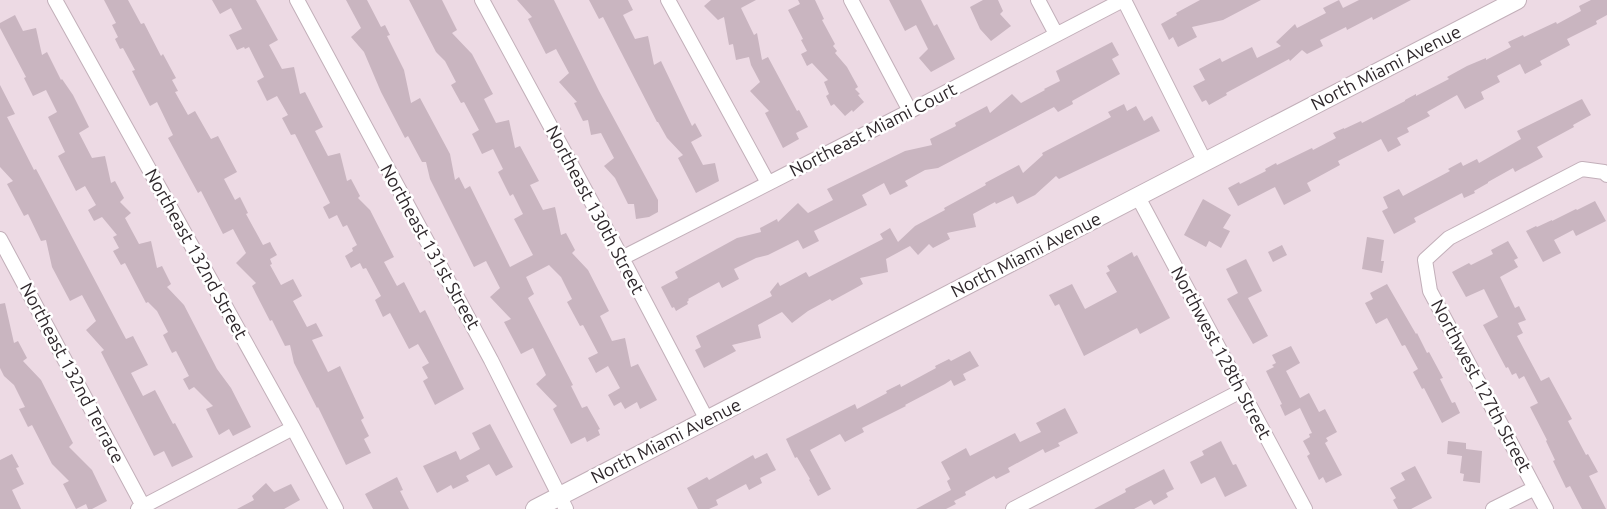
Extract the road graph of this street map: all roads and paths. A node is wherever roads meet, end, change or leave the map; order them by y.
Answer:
1 (55, 0) edge
2 (297, 0) edge
3 (482, 0) edge
4 (668, 0) edge
5 (851, 0) edge
6 (1038, 0) edge
7 (1124, 0) edge
8 (1517, 0) edge
9 (1056, 34) junction
10 (910, 111) junction
11 (1205, 162) junction
12 (1606, 173) edge
13 (768, 183) junction
14 (1138, 197) junction
15 (0, 239) edge
16 (622, 258) junction
17 (1241, 391) junction
18 (707, 420) junction
19 (293, 428) junction
20 (1535, 488) junction
21 (563, 503) edge
22 (141, 508) edge
23 (336, 509) edge
24 (535, 509) edge
25 (1012, 509) edge
26 (1305, 509) edge
27 (1493, 509) edge
28 (1546, 509) edge

1 - 19 street, Northeast 132nd Street
2 - 21 street, Northeast 131st Street
3 - 16 street, Northeast 130th Street
4 - 13 street
5 - 10 street
6 - 9 street
7 - 9 street, Northeast Miami Court
7 - 11 street
8 - 11 street, North Miami Avenue
9 - 10 street, Northeast Miami Court
10 - 13 street, Northeast Miami Court
11 - 14 street, North Miami Avenue
12 - 20 street, Northwest 127th Street
13 - 16 street, Northeast Miami Court
14 - 17 street, Northwest 128th Street
14 - 18 street, North Miami Avenue
15 - 22 street, Northeast 132nd Terrace
16 - 18 street, Northeast 130th Street
17 - 25 street
17 - 26 street, Northwest 128th Street
18 - 21 street, North Miami Avenue
19 - 22 street
19 - 23 street, Northeast 132nd Street
20 - 27 street
20 - 28 street, Northwest 127th Street
21 - 24 street, North Miami Avenue

